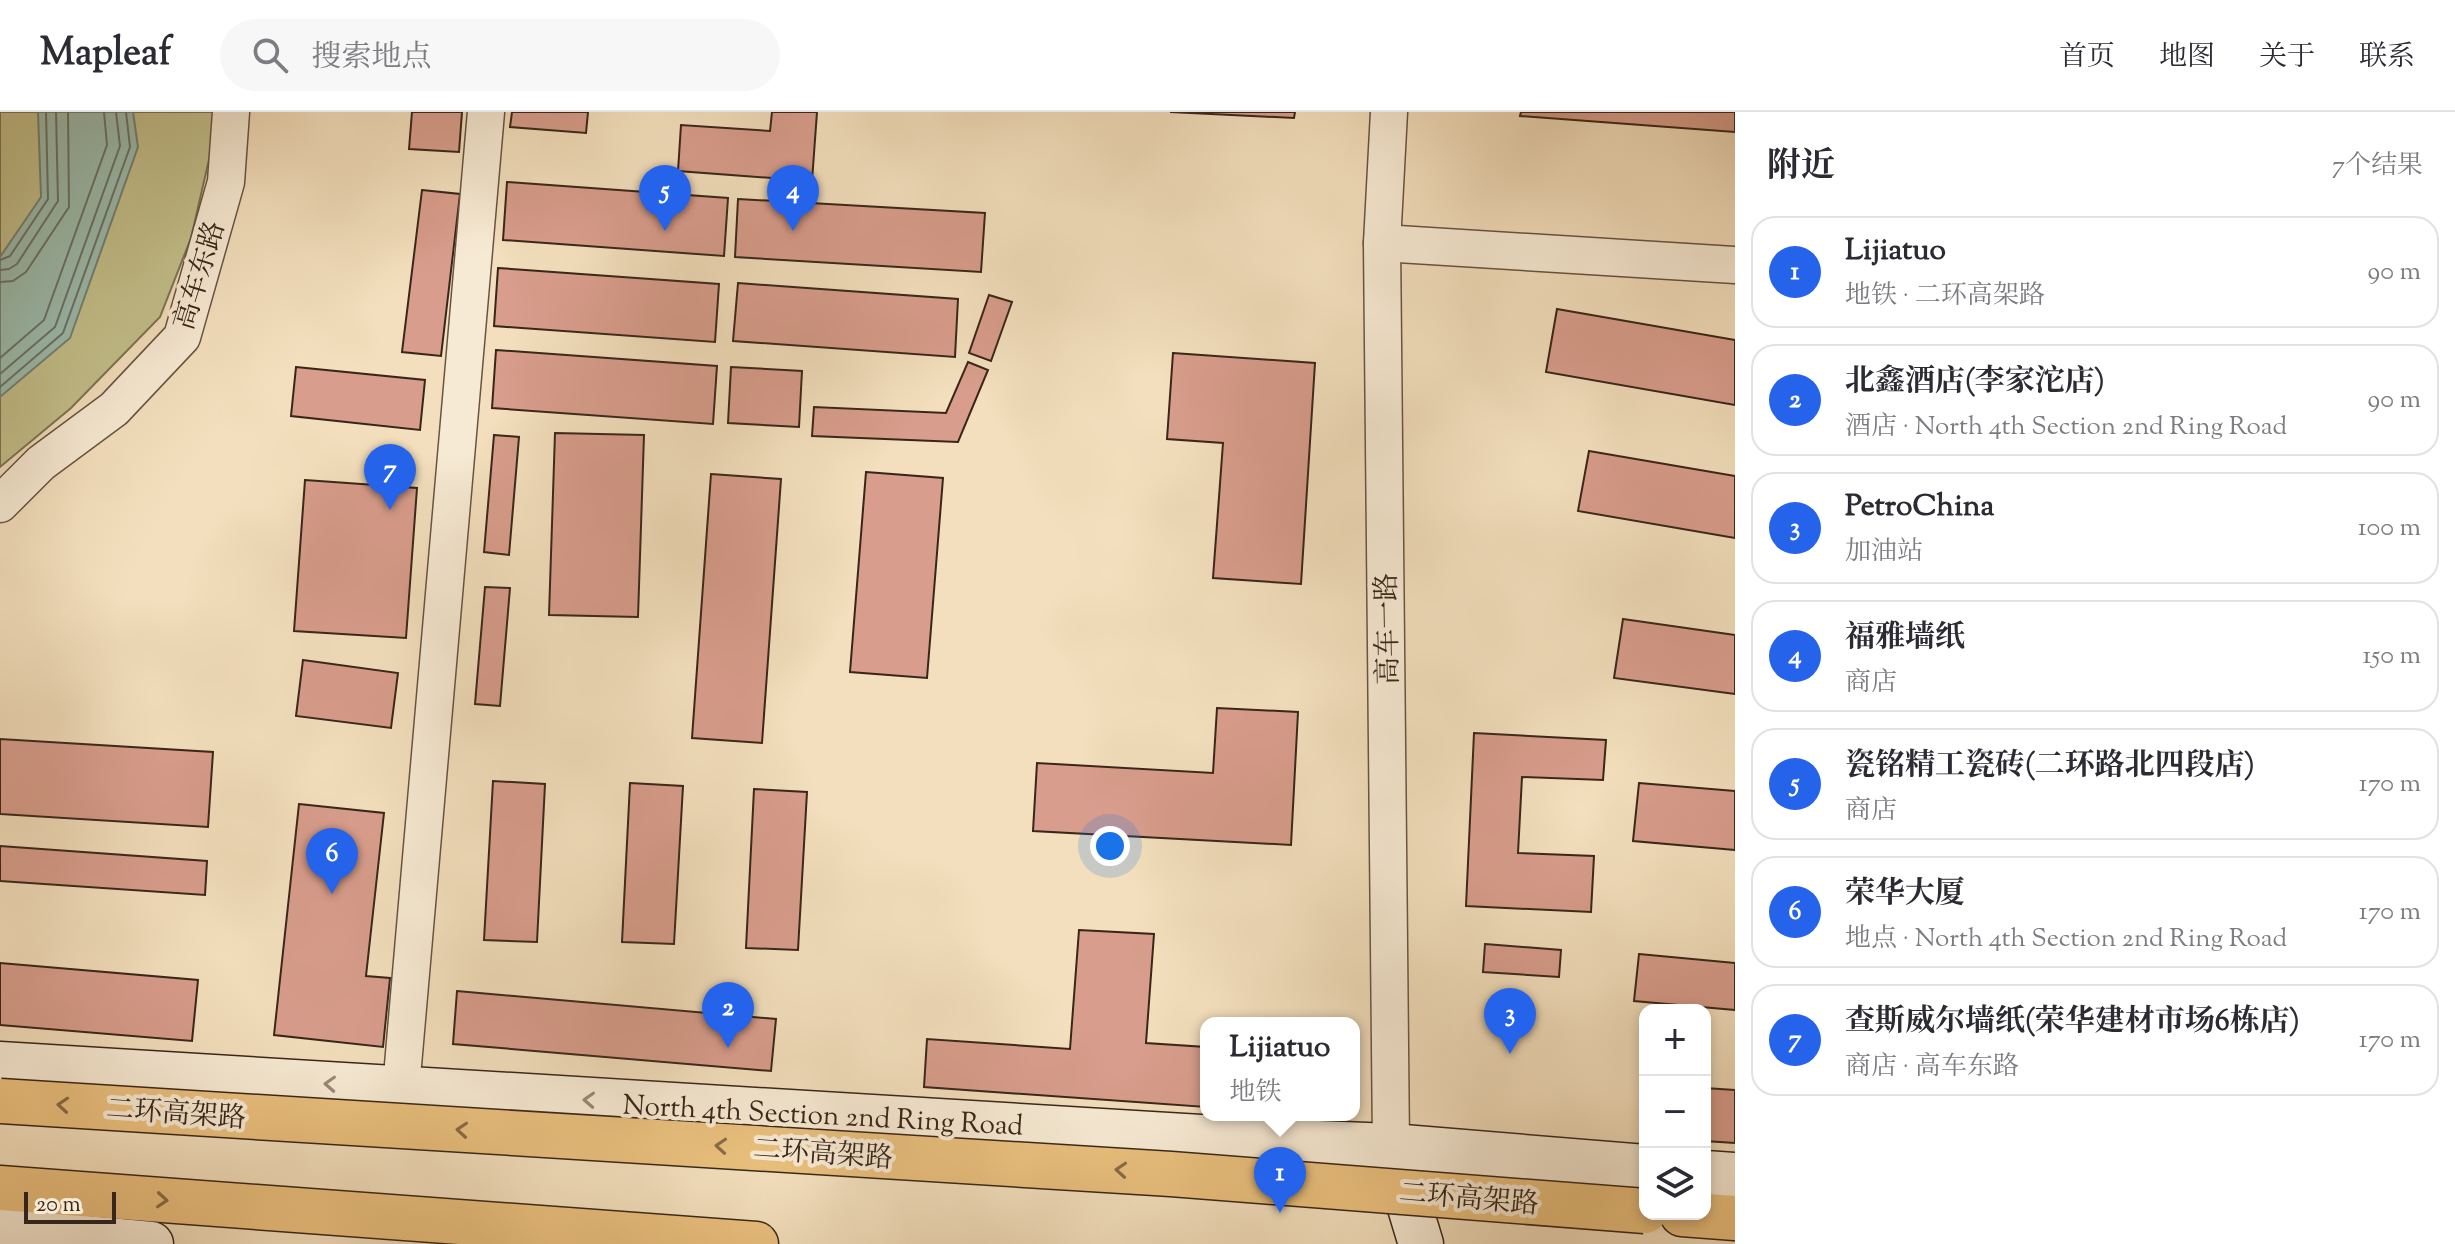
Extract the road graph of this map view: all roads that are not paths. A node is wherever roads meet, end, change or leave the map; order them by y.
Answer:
1 (231, 112) edge
2 (486, 112) edge
3 (1389, 112) edge
4 (1382, 243) junction
5 (1735, 265) edge
6 (0, 504) edge
7 (0, 1064) edge
8 (401, 1088) junction
9 (0, 1101) edge
10 (1391, 1146) junction
11 (1639, 1167) edge
12 (1711, 1173) edge
13 (1171, 1174) junction
14 (1735, 1175) edge
15 (0, 1188) edge
16 (1639, 1193) edge
17 (1711, 1198) edge
18 (1735, 1200) edge
19 (1639, 1211) edge
20 (1711, 1216) edge
21 (1735, 1218) edge
22 (0, 1230) edge
23 (151, 1244) edge
24 (756, 1244) edge
25 (1421, 1244) edge

1 - 6 street, 高车东路
2 - 8 street
3 - 4 street, 高车一路
4 - 5 street
4 - 10 street, 高车一路
8 -> 7 main road, North 4th Section 2nd Ring Road
10 -> 8 main road, North 4th Section 2nd Ring Road
13 -> 9 highway, 二环高架路, bridge
10 - 11 main road, North 4th Section 2nd Ring Road
10 - 25 main road
12 - 14 main road
13 - 16 highway, bridge
13 - 19 highway, 二环高架路, bridge
15 -> 24 highway
17 - 18 highway
20 - 21 highway
22 - 23 main road

